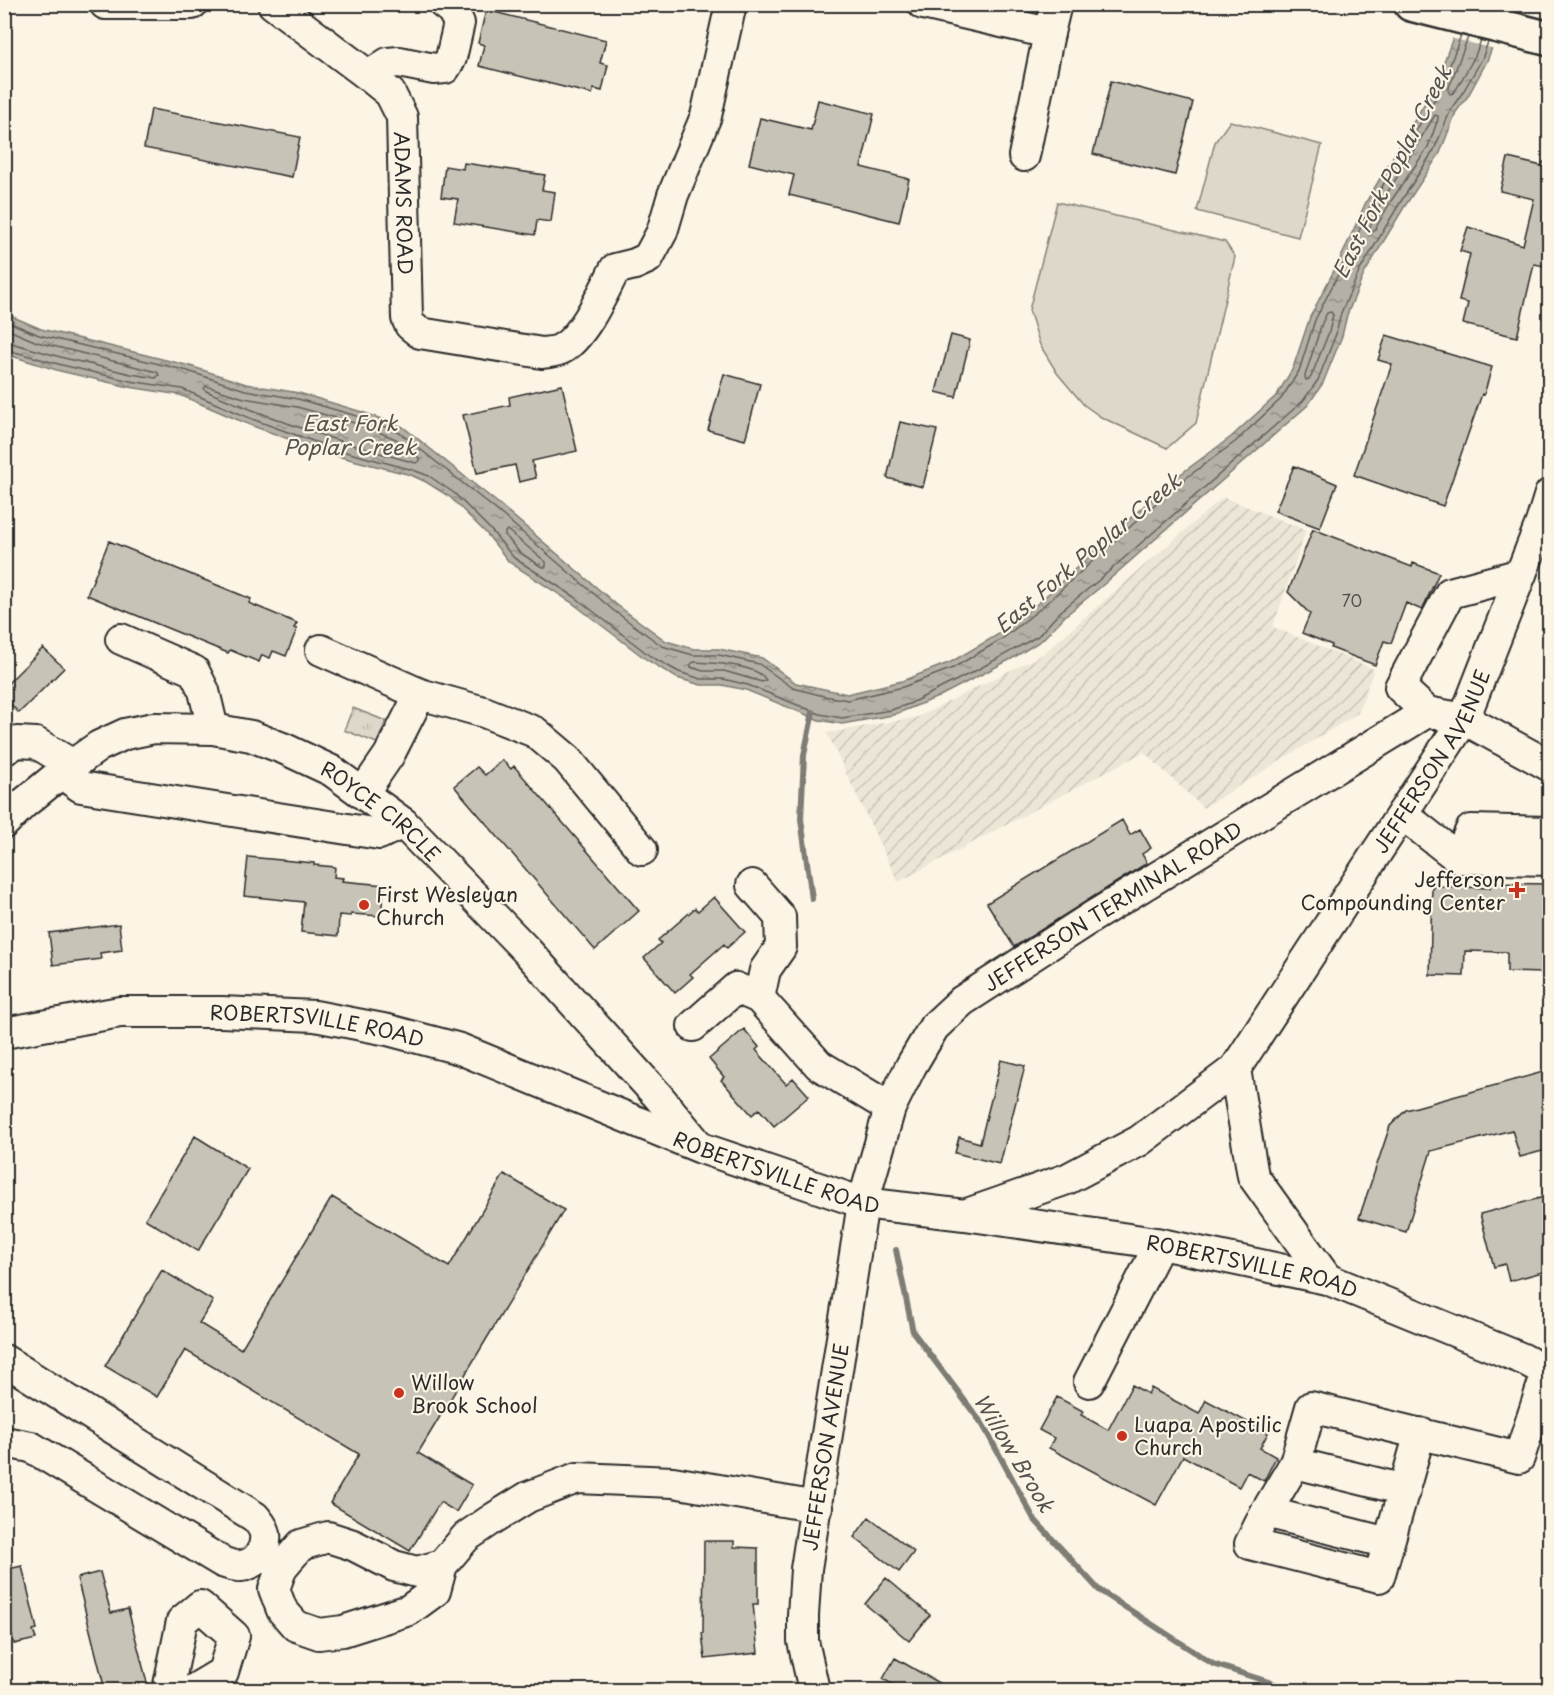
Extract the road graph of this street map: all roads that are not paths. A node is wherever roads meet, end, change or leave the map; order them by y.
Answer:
1 (105, 4) edge
2 (192, 4) edge
3 (273, 4) edge
4 (444, 4) edge
5 (731, 4) edge
6 (924, 4) edge
7 (1056, 4) edge
8 (1414, 5) edge
9 (1049, 33) junction
10 (1543, 37) edge
11 (369, 76) junction
12 (1024, 156) dead end
13 (1549, 501) edge
14 (1521, 574) junction
15 (121, 639) dead end
16 (321, 650) dead end
17 (420, 694) junction
18 (1427, 712) junction
19 (1464, 719) junction
20 (213, 729) junction
21 (4, 750) edge
22 (1550, 766) edge
23 (67, 769) junction
24 (363, 793) junction
25 (1402, 814) junction
26 (4, 823) edge
27 (403, 824) junction
28 (1550, 832) edge
29 (642, 850) dead end
30 (1458, 858) junction
31 (1550, 860) edge
32 (752, 885) dead end
33 (759, 998) junction
34 (693, 1026) dead end
35 (15, 1031) edge
36 (4, 1057) edge
37 (1235, 1069) junction
38 (890, 1108) junction
39 (701, 1148) junction
40 (863, 1203) junction
41 (965, 1215) junction
42 (1160, 1244) junction
43 (1327, 1280) junction
44 (4, 1360) edge
45 (1542, 1363) edge
46 (1089, 1382) dead end
47 (1420, 1432) junction
48 (4, 1442) edge
49 (1295, 1463) junction
50 (1405, 1490) junction
51 (817, 1507) junction
52 (1266, 1512) junction
53 (1388, 1543) junction
54 (442, 1565) junction
55 (168, 1690) edge
56 (193, 1690) edge
57 (814, 1690) edge

1 - 2 street
3 - 11 street, ADAMS ROAD
4 - 11 street
5 - 11 street, ADAMS ROAD
6 - 9 street
7 - 9 street
8 - 10 highway
9 - 12 street
13 - 14 street, JEFFERSON AVENUE
14 - 18 street
14 - 19 street, JEFFERSON AVENUE
15 - 20 street
16 - 17 street
17 - 24 street
17 - 29 street
18 - 19 street
18 - 38 street, JEFFERSON TERMINAL ROAD
19 - 22 street
19 - 25 street, JEFFERSON AVENUE
20 - 23 street, ROYCE CIRCLE
20 - 24 street, ROYCE CIRCLE
21 - 23 street
23 - 26 street, ROYCE CIRCLE
23 - 27 street
24 - 27 street, ROYCE CIRCLE
25 - 30 street
25 - 37 street, JEFFERSON AVENUE
27 - 39 street, ROYCE CIRCLE
28 - 30 street
30 - 31 street
32 - 33 street
33 - 34 street
33 - 38 street
35 - 36 street
35 - 39 street, ROBERTSVILLE ROAD
37 - 41 street, JEFFERSON AVENUE
37 - 43 street
38 - 40 street, JEFFERSON TERMINAL ROAD
39 - 40 street, ROBERTSVILLE ROAD
40 - 41 street, ROBERTSVILLE ROAD
40 - 51 street, JEFFERSON AVENUE
41 - 42 street, ROBERTSVILLE ROAD
42 - 43 street, ROBERTSVILLE ROAD
42 - 46 street
43 - 45 street, ROBERTSVILLE ROAD
44 - 48 street
45 - 47 street
47 - 49 street
47 - 50 street
49 - 50 street
49 - 52 street
50 - 53 street
51 - 54 street
51 - 57 street, JEFFERSON AVENUE
52 - 53 street
52 - 53 street
54 - 54 street
55 - 56 street

